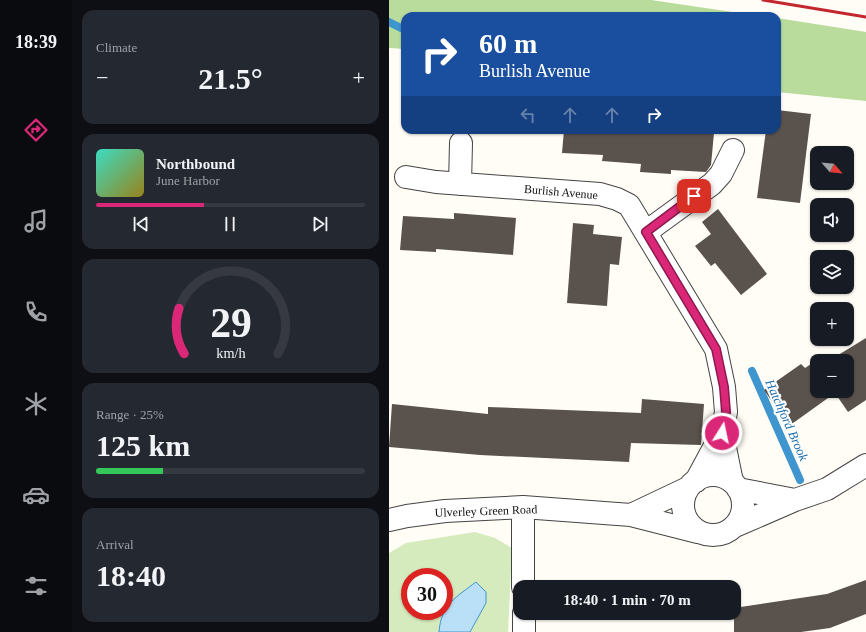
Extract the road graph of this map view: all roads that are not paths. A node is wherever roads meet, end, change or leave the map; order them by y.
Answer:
1 (461, 143) dead end
2 (733, 150) dead end
3 (406, 177) dead end
4 (460, 184) junction
5 (646, 232) junction
6 (722, 433) junction
7 (866, 465) edge
8 (692, 485) junction
9 (735, 486) junction
10 (795, 500) junction
11 (523, 508) junction
12 (631, 515) junction
13 (389, 520) edge
14 (735, 526) junction
15 (698, 532) junction
16 (523, 580) edge
17 (523, 620) edge
18 (524, 632) edge

1 - 4 street
2 - 5 street
3 - 4 street, Burlish Avenue
4 - 5 street, Burlish Avenue
5 - 6 street, Burlish Avenue
6 - 8 street, Burlish Avenue
6 - 9 street, Burlish Avenue
7 - 10 street
8 - 9 street
8 - 12 street, Ulverley Green Road
8 - 15 street
9 - 10 street
9 - 14 street
10 - 14 street
11 - 12 street, Ulverley Green Road
11 - 13 street, Ulverley Green Road
11 - 16 street
12 - 15 street, Ulverley Green Road
14 - 15 street
17 - 18 street

